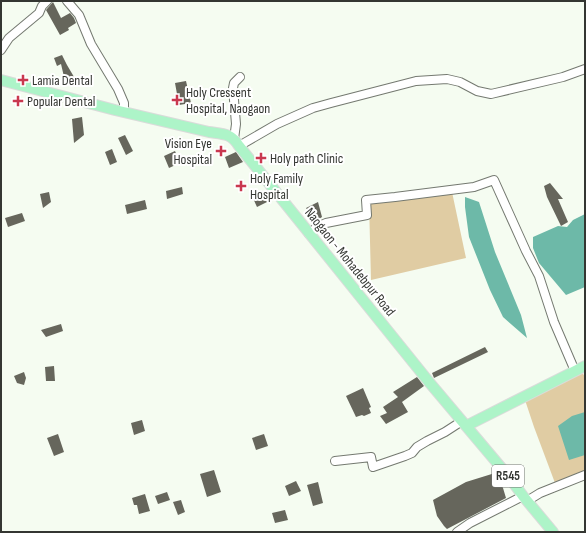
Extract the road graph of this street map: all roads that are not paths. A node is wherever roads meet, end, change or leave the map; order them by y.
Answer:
1 (47, 1) edge
2 (67, 1) edge
3 (1, 50) edge
4 (585, 70) edge
5 (240, 77) dead end
6 (1, 80) edge
7 (124, 112) junction
8 (237, 142) junction
9 (310, 234) junction
10 (585, 366) edge
11 (575, 371) junction
12 (464, 423) junction
13 (335, 461) dead end
14 (585, 474) edge
15 (525, 499) junction
16 (457, 532) edge
17 (553, 532) edge

1 - 3 street
2 - 7 street
4 - 8 street
5 - 8 street
6 - 7 main road
7 - 8 main road
8 - 9 main road, Naogaon - Mohadebpur Road / R545
9 - 11 street
9 - 12 main road, Naogaon - Mohadebpur Road / R545
10 - 11 main road
11 - 12 main road
12 - 13 street
12 - 15 main road, R545
14 - 15 street
15 - 16 street
15 - 17 main road, R545

